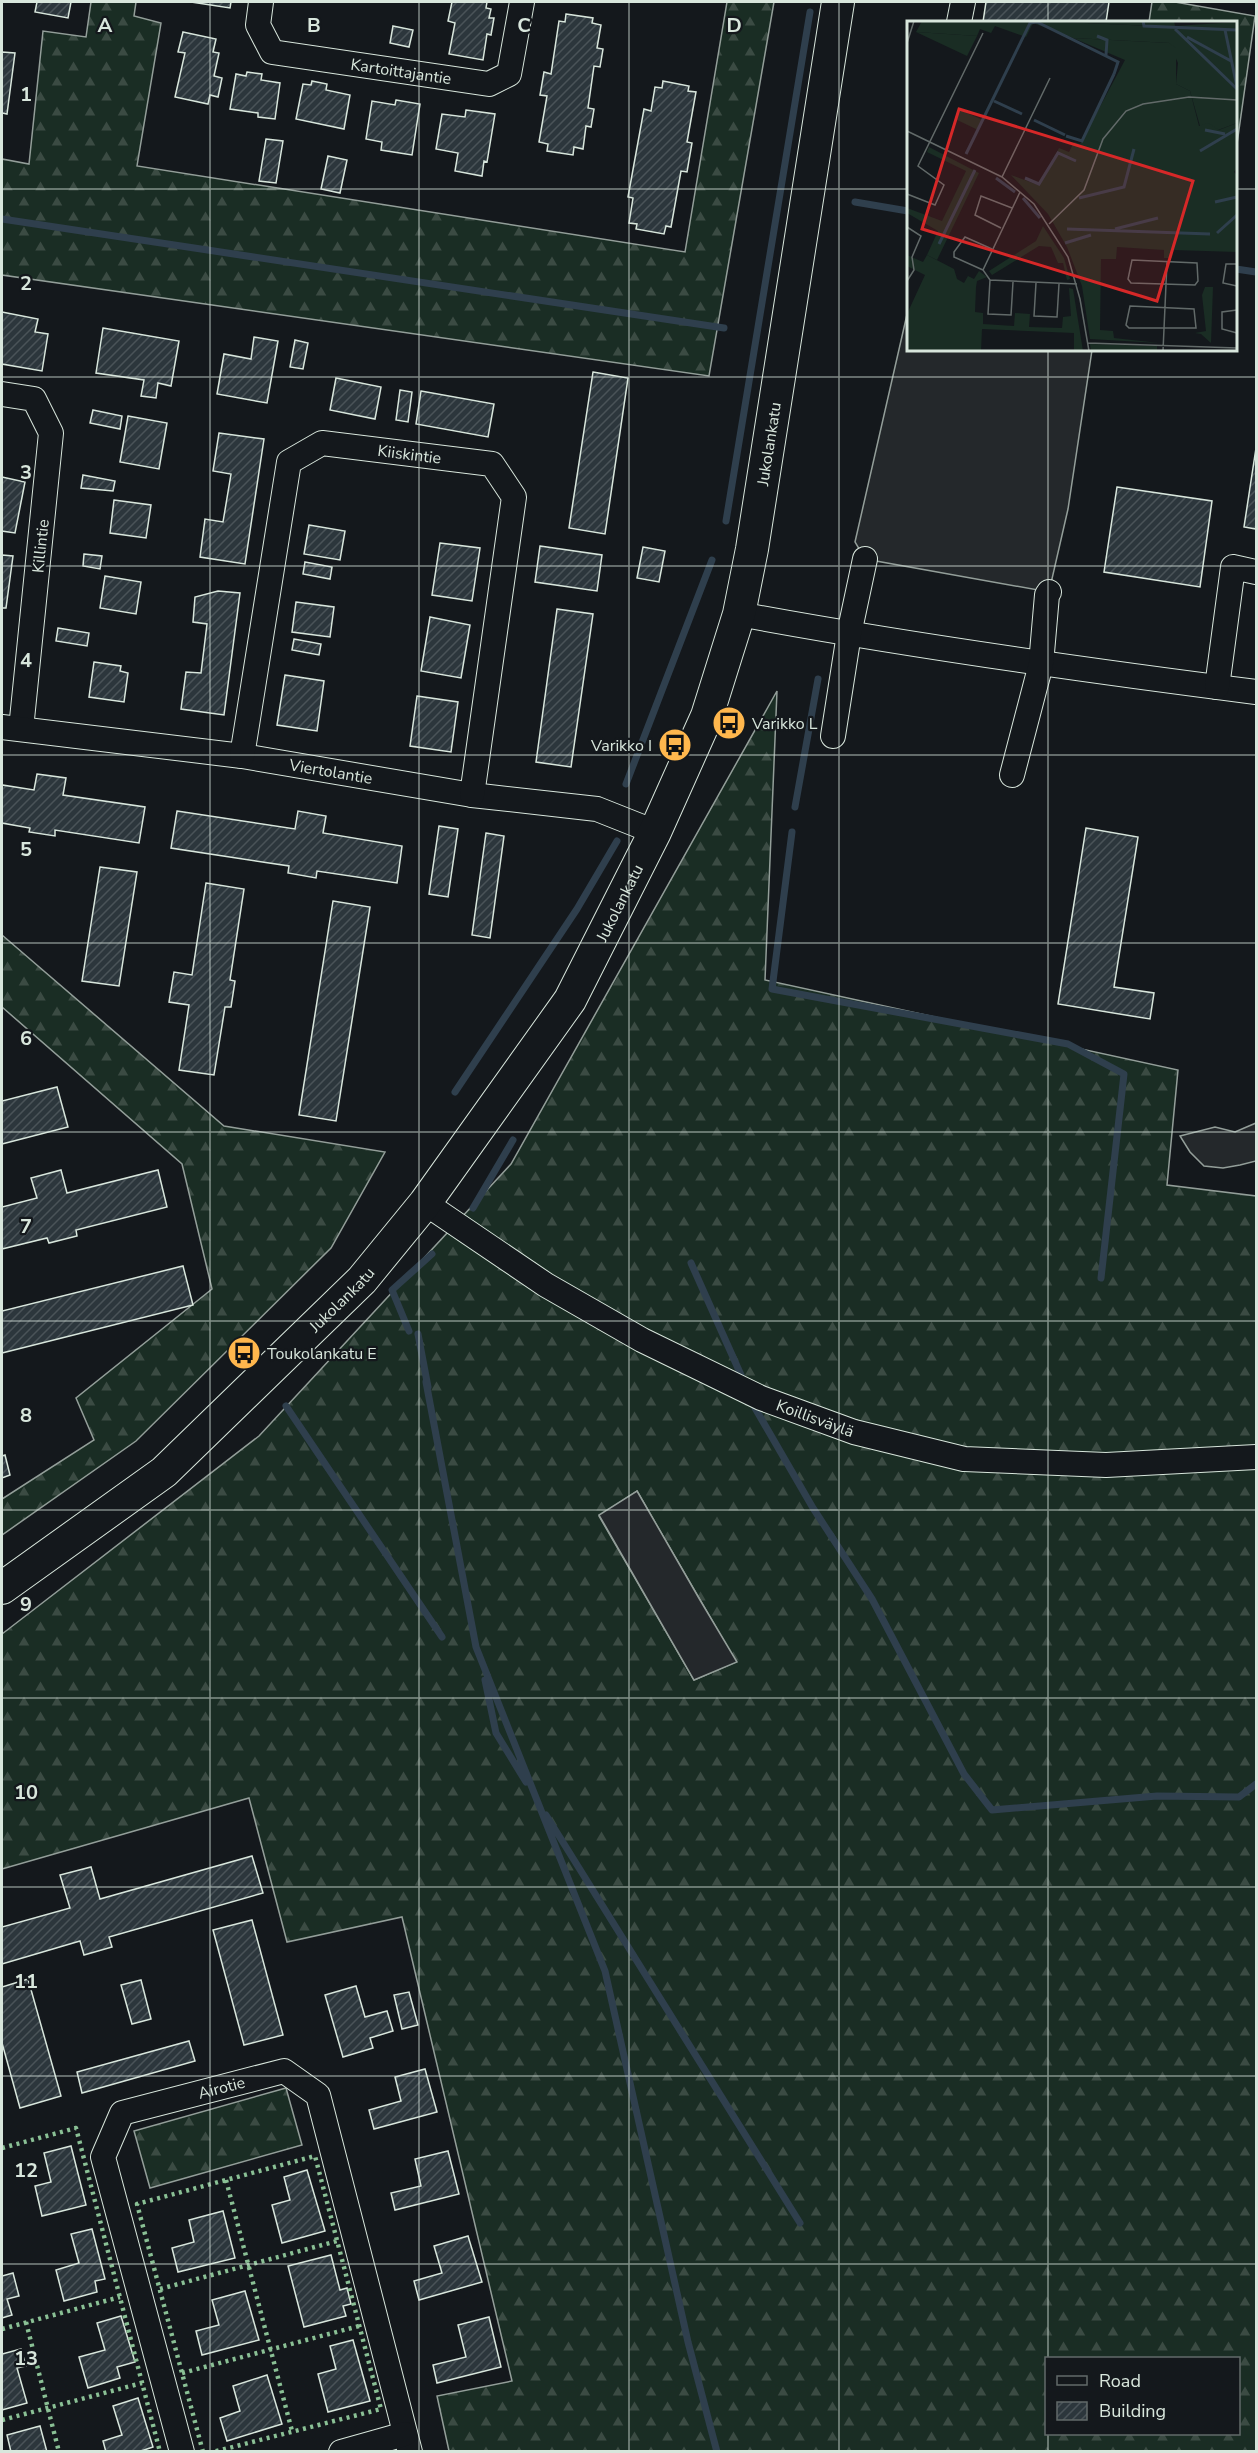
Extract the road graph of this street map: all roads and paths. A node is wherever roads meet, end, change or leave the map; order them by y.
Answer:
1 (261, 2) edge
2 (522, 2) edge
3 (838, 2) edge
4 (963, 2) edge
5 (959, 21) edge
6 (2, 394) edge
7 (865, 559) dead end
8 (1257, 572) edge
9 (1049, 592) dead end
10 (739, 614) junction
11 (849, 634) junction
12 (1041, 664) junction
13 (1217, 687) junction
14 (1257, 692) edge
15 (11, 728) edge
16 (833, 736) dead end
17 (242, 756) junction
18 (1012, 775) dead end
19 (472, 795) junction
20 (655, 832) junction
21 (425, 1203) junction
22 (1257, 1457) edge
23 (2, 1588) edge
24 (407, 2443) edge
25 (182, 2451) edge
26 (341, 2451) edge

1 - 2 street, Kartoittajantie
3 - 10 main road, Jukolankatu
4 - 5 street
6 - 15 street, Killintie
7 - 11 street
8 - 13 street
9 - 12 street
10 - 11 street
10 - 20 main road, Jukolankatu
11 - 12 street
11 - 16 street
12 - 13 street
12 - 18 street
13 - 14 street
15 - 17 street, Viertolantie
17 - 19 street, Viertolantie
17 - 19 street, Kiiskintie
19 - 20 street, Viertolantie
20 - 21 main road, Jukolankatu
21 - 22 street, Koillisväylä
21 - 23 main road, Jukolankatu
24 - 25 street, Airotie
24 - 26 street

